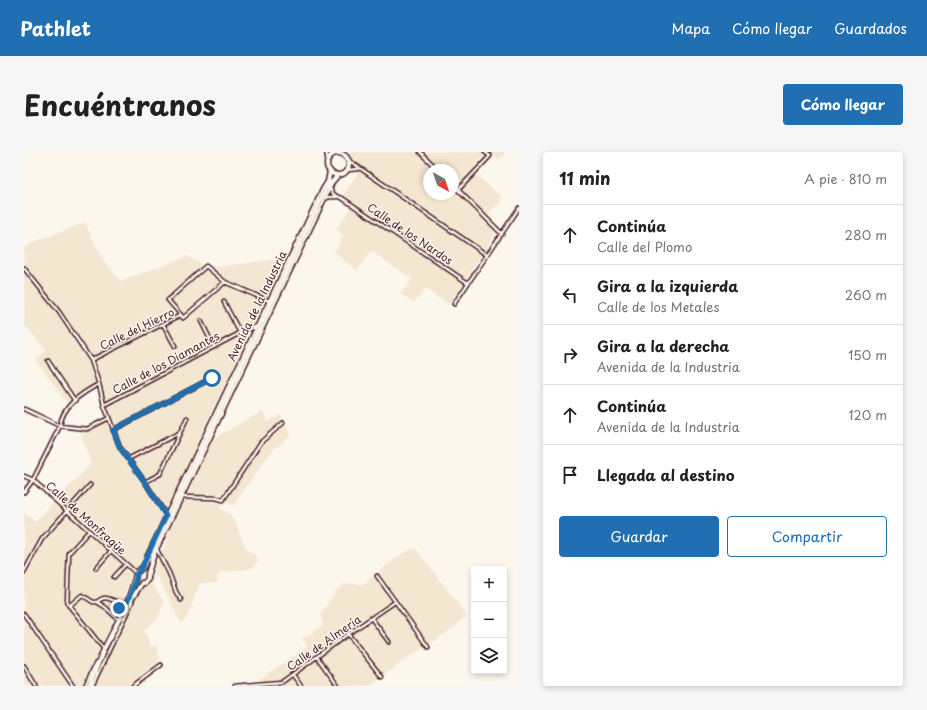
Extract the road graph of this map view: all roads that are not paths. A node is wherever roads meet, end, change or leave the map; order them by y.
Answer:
1 (326, 152) edge
2 (420, 152) edge
3 (485, 152) edge
4 (336, 153) edge
5 (347, 156) edge
6 (328, 160) junction
7 (432, 164) edge
8 (360, 169) junction
9 (346, 170) junction
10 (330, 171) junction
11 (336, 176) junction
12 (328, 182) junction
13 (328, 188) junction
14 (459, 189) edge
15 (459, 191) edge
16 (342, 198) junction
17 (325, 199) junction
18 (519, 208) edge
19 (502, 234) junction
20 (487, 255) junction
21 (24, 268) edge
22 (225, 282) junction
23 (468, 283) junction
24 (224, 302) dead end
25 (269, 302) junction
26 (454, 304) dead end
27 (181, 315) junction
28 (201, 321) dead end
29 (163, 324) junction
30 (258, 326) junction
31 (240, 333) junction
32 (175, 346) dead end
33 (214, 347) junction
34 (91, 360) junction
35 (48, 361) dead end
36 (212, 378) dead end
37 (99, 384) junction
38 (75, 401) junction
39 (104, 405) junction
40 (24, 409) edge
41 (109, 418) junction
42 (187, 418) dead end
43 (283, 423) dead end
44 (60, 426) junction
45 (113, 430) junction
46 (179, 434) junction
47 (128, 459) junction
48 (24, 476) edge
49 (32, 480) junction
50 (145, 482) junction
51 (90, 485) dead end
52 (24, 492) edge
53 (182, 497) junction
54 (67, 511) junction
55 (166, 516) junction
56 (89, 531) junction
57 (157, 542) junction
58 (157, 550) junction
59 (111, 551) junction
60 (153, 556) junction
61 (126, 564) junction
62 (96, 568) dead end
63 (139, 571) junction
64 (24, 572) edge
65 (148, 573) junction
66 (377, 576) dead end
67 (114, 577) dead end
68 (136, 579) junction
69 (142, 583) junction
70 (135, 594) junction
71 (181, 600) dead end
72 (97, 602) junction
73 (395, 602) junction
74 (127, 603) junction
75 (122, 604) junction
76 (69, 606) junction
77 (24, 614) edge
78 (117, 618) junction
79 (372, 619) junction
80 (348, 634) junction
81 (389, 642) dead end
82 (428, 647) dead end
83 (104, 649) junction
84 (317, 657) junction
85 (160, 665) dead end
86 (24, 666) edge
87 (96, 670) junction
88 (293, 675) junction
89 (382, 677) dead end
90 (279, 685) edge
91 (36, 686) edge
92 (74, 686) edge
93 (85, 686) edge
94 (88, 686) edge
95 (92, 686) edge
96 (132, 686) edge
97 (235, 686) edge
98 (301, 686) edge
99 (338, 686) edge

1 - 6 street
2 - 7 street
3 - 14 street
4 - 5 main road
4 - 6 main road
5 - 8 street
5 - 9 main road
6 - 10 main road
8 - 9 street
8 - 20 street
9 - 11 main road
10 - 11 main road
10 - 12 main road, Avenida de la Industria
11 - 13 main road, Avenida de la Industria
12 - 13 main road, Avenida de la Industria
12 - 25 street, Avenida de la Industria
13 - 16 street, Calle de los Nardos
13 - 17 street, Avenida de la Industria
13 - 57 main road, Avenida de la Industria
15 - 19 street
16 - 17 street
16 - 23 street, Calle de los Nardos
17 - 53 street, Avenida de la Industria
18 - 19 street
19 - 20 street
20 - 23 street
21 - 34 street
22 - 25 street
22 - 27 street, Calle del Hierro
22 - 27 street
23 - 26 street
24 - 31 street
25 - 30 street, Avenida de la Industria
27 - 29 street, Calle del Hierro
28 - 33 street
29 - 32 street
29 - 34 street, Calle del Hierro
30 - 31 street, Calle de los Diamantes
30 - 55 street, Avenida de la Industria
31 - 33 street, Calle de los Diamantes
33 - 39 street, Calle de los Diamantes
34 - 37 street
35 - 38 street
36 - 45 street
37 - 38 street
37 - 39 street
38 - 44 street
39 - 41 street
40 - 44 street
41 - 44 street
41 - 45 street
42 - 46 street
43 - 53 street
44 - 49 street
45 - 47 street
46 - 47 street
46 - 50 street
47 - 50 street
48 - 49 street, Calle de Monfragüe
49 - 52 street
49 - 54 street, Calle de Monfragüe
50 - 55 street
51 - 54 street
53 - 58 street, Avenida de la Industria
54 - 56 street, Calle de Monfragüe
54 - 64 street
55 - 63 street, Avenida de la Industria
56 - 59 street, Calle de Monfragüe
56 - 76 street
57 - 60 main road, Avenida de la Industria
57 - 63 main road, Avenida de la Industria
58 - 60 street, Avenida de la Industria
58 - 71 street
59 - 61 street, Calle de Monfragüe
59 - 62 street
60 - 65 main road, Avenida de la Industria
61 - 63 street, Calle de Monfragüe
61 - 67 street
63 - 65 main road
63 - 68 main road
65 - 69 main road
66 - 73 street
68 - 69 main road
68 - 74 main road
69 - 70 main road
70 - 87 main road
70 - 95 street
72 - 75 street
72 - 76 street
72 - 78 street
73 - 79 street, Calle de Almería
73 - 82 street
74 - 75 street
74 - 78 main road
75 - 78 street
76 - 83 street
77 - 92 street
78 - 83 main road
79 - 80 street, Calle de Almería
79 - 81 street
80 - 84 street, Calle de Almería
80 - 89 street
83 - 87 main road
83 - 93 street
84 - 88 street, Calle de Almería
84 - 99 street
85 - 96 street
86 - 91 street
87 - 94 main road
88 - 90 street, Calle de Almería
88 - 98 street
90 - 97 street, Calle de Almería

